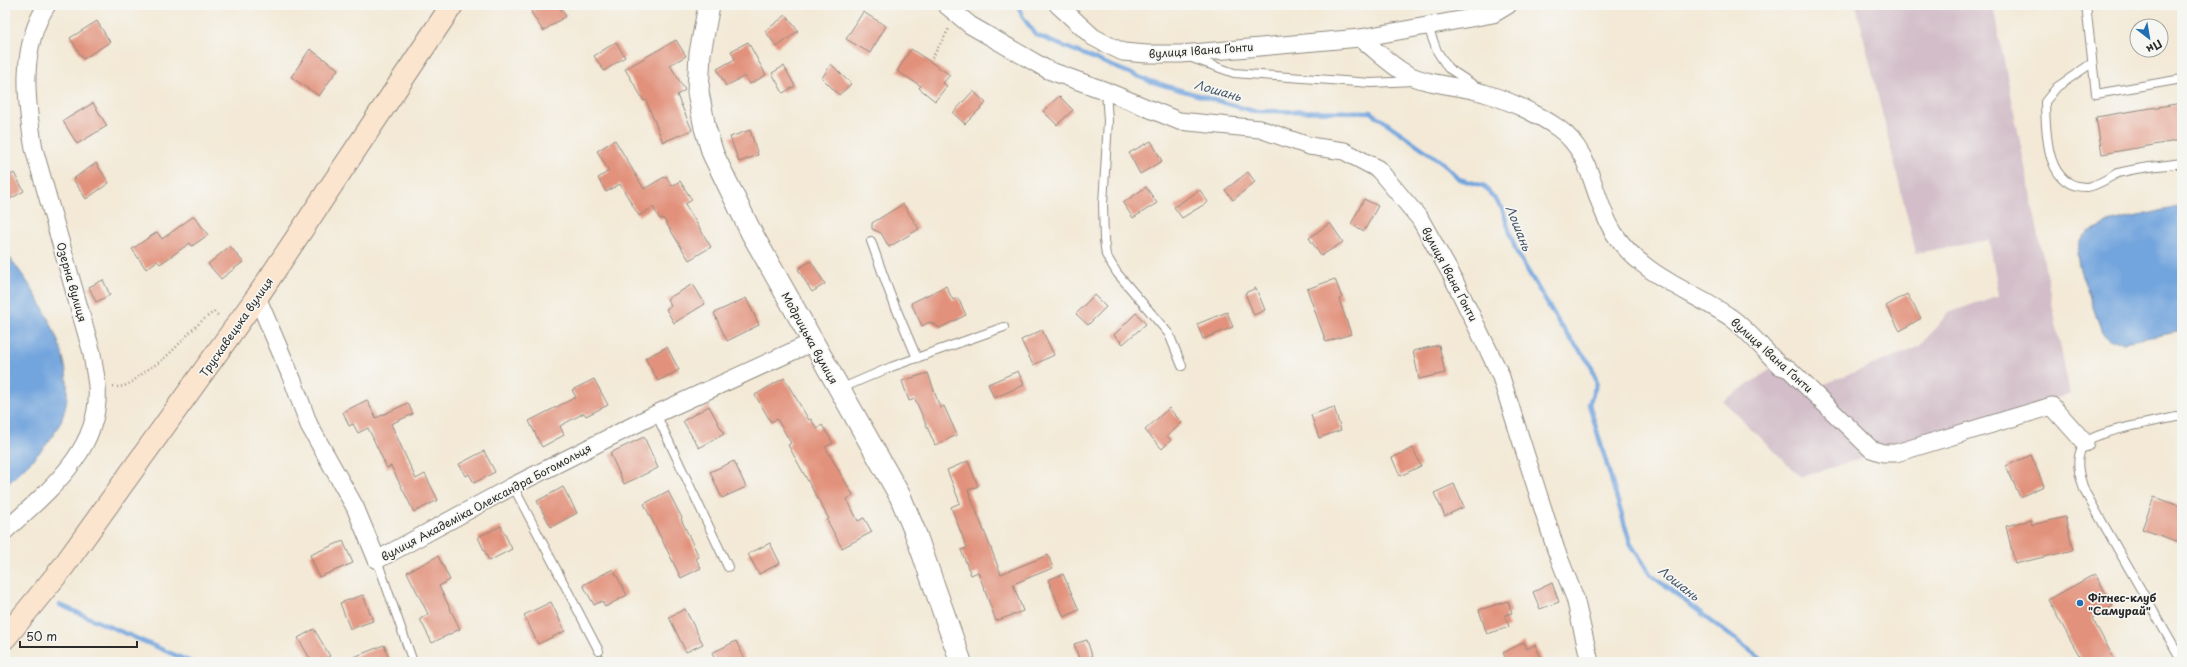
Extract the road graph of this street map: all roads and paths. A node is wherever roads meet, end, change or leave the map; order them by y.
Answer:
1 (452, 5) edge
2 (709, 5) edge
3 (1058, 5) edge
4 (1508, 5) edge
5 (2086, 5) edge
6 (42, 7) edge
7 (951, 10) edge
8 (1428, 27) junction
9 (1360, 38) junction
10 (1181, 54) junction
11 (932, 58) dead end
12 (2092, 63) junction
13 (2182, 79) edge
14 (1428, 81) junction
15 (1106, 91) junction
16 (1485, 93) junction
17 (2182, 163) edge
18 (871, 241) dead end
19 (257, 297) junction
20 (1004, 327) dead end
21 (234, 329) junction
22 (813, 342) junction
23 (917, 358) junction
24 (1182, 366) dead end
25 (97, 387) junction
26 (838, 390) junction
27 (656, 414) junction
28 (2182, 416) edge
29 (2084, 443) junction
30 (513, 486) junction
31 (5, 531) edge
32 (376, 560) junction
33 (728, 567) dead end
34 (5, 638) edge
35 (600, 651) dead end
36 (2182, 661) edge
37 (413, 662) edge
38 (961, 662) edge
39 (1590, 662) edge

1 - 19 main road, Трускавецька вулиця
2 - 22 street, Модрицька вулиця
3 - 10 street, вулиця Івана Ґонти
4 - 8 street, вулиця Івана Ґонти
5 - 12 lane
6 - 25 street, Озерна вулиця
7 - 11 path
7 - 15 street, вулиця Івана Ґонти
8 - 9 street, вулиця Івана Ґонти
8 - 16 lane
9 - 10 street, вулиця Івана Ґонти
9 - 14 street, вулиця Івана Ґонти
10 - 14 lane
12 - 13 lane
12 - 17 lane
14 - 16 street, вулиця Івана Ґонти
15 - 24 lane
15 - 39 street, вулиця Івана Ґонти
16 - 29 street, вулиця Івана Ґонти
18 - 23 lane
19 - 21 main road, Трускавецька вулиця
19 - 32 street, вулиця Академіка Олександра Богомольця
20 - 23 lane
21 - 25 path
21 - 34 main road, Трускавецька вулиця
22 - 26 street, Модрицька вулиця
22 - 27 street, вулиця Академіка Олександра Богомольця
23 - 26 lane
25 - 31 street, Озерна вулиця
26 - 38 street, Модрицька вулиця
27 - 30 street, вулиця Академіка Олександра Богомольця
27 - 33 lane
28 - 29 lane
29 - 36 lane
30 - 32 street, вулиця Академіка Олександра Богомольця
30 - 35 lane
32 - 37 lane

